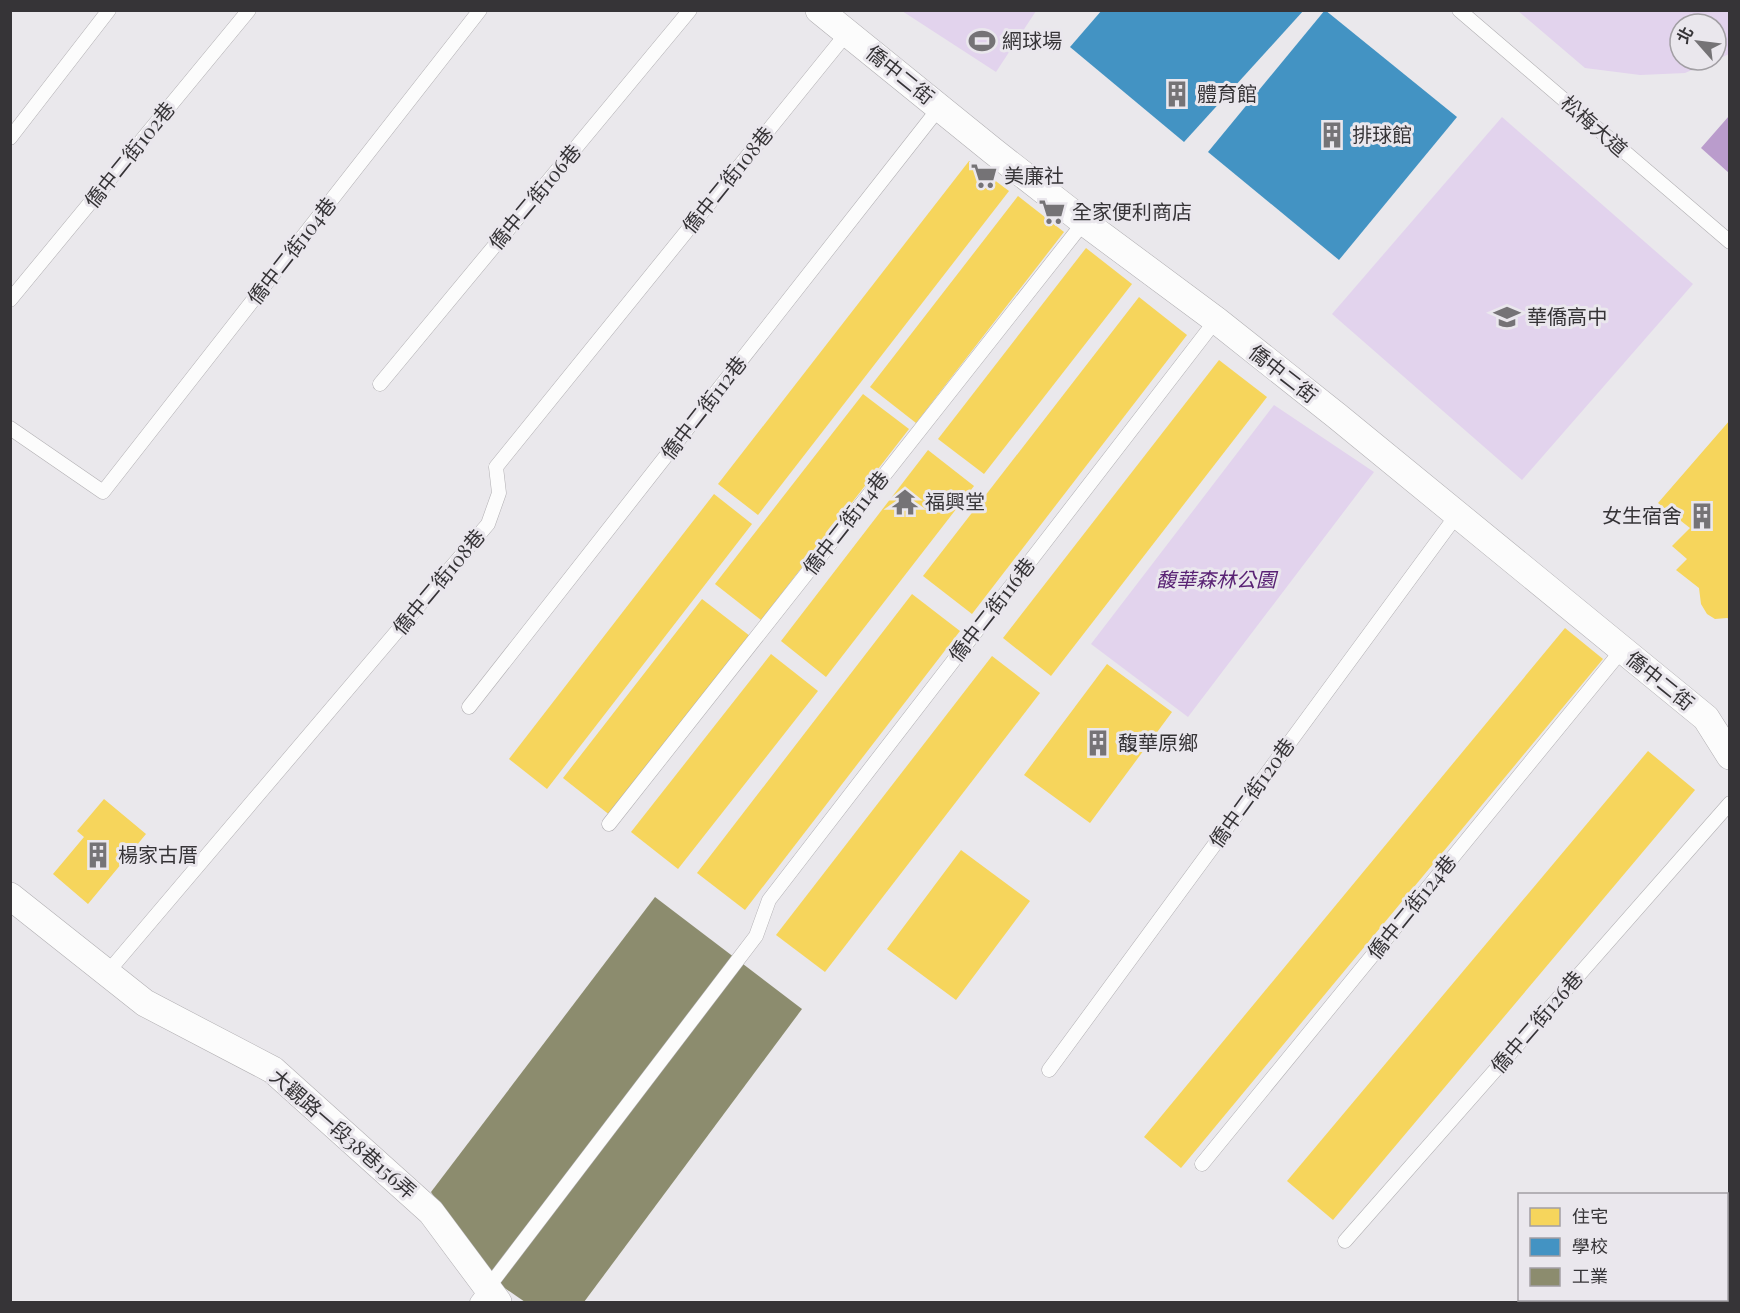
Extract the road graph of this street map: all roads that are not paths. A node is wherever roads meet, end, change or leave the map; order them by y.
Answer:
1 (110, 10) edge
2 (249, 10) edge
3 (480, 10) edge
4 (690, 10) edge
5 (819, 10) edge
6 (1459, 10) edge
7 (847, 33) junction
8 (939, 108) junction
9 (10, 138) edge
10 (1084, 222) junction
11 (1730, 242) edge
12 (10, 300) edge
13 (1216, 320) junction
14 (380, 384) dead end
15 (10, 428) edge
16 (1456, 516) junction
17 (1622, 650) junction
18 (469, 707) dead end
19 (1730, 756) edge
20 (1730, 802) edge
21 (609, 824) dead end
22 (10, 896) edge
23 (107, 973) junction
24 (1048, 1070) dead end
25 (1202, 1164) dead end
26 (1345, 1241) dead end
27 (487, 1298) edge

1 - 9 lane
2 - 12 lane, 僑中二街102巷
3 - 15 lane, 僑中二街104巷
4 - 14 lane, 僑中二街106巷
5 - 7 street, 僑中二街
6 - 11 lane, 松梅大道
7 - 8 street, 僑中二街
7 - 23 lane, 僑中二街108巷
8 - 10 street, 僑中二街
8 - 18 lane, 僑中二街112巷
10 - 13 street, 僑中二街
10 - 21 lane, 僑中二街114巷
13 - 16 street, 僑中二街
13 - 27 lane, 僑中二街116巷
16 - 17 street, 僑中二街
16 - 24 lane, 僑中二街120巷
17 - 19 street, 僑中二街
17 - 25 lane, 僑中二街124巷
20 - 26 lane, 僑中二街126巷
22 - 23 street, 大觀路一段38巷156弄
23 - 27 street, 大觀路一段38巷156弄

